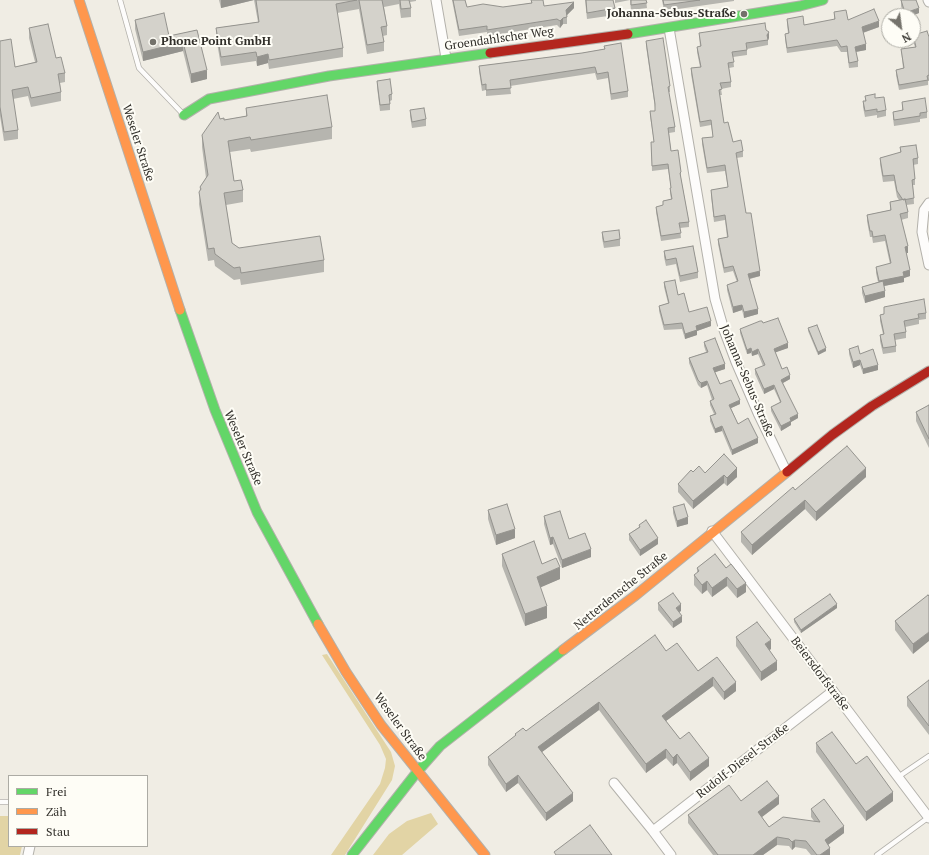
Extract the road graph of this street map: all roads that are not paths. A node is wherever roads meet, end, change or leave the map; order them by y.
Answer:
1 (79, 0) edge
2 (120, 0) edge
3 (436, 0) edge
4 (823, 0) edge
5 (669, 28) junction
6 (446, 58) junction
7 (184, 115) joint
8 (929, 203) edge
9 (929, 265) edge
10 (929, 371) edge
11 (786, 471) junction
12 (712, 531) junction
13 (833, 691) junction
14 (929, 756) edge
15 (417, 772) junction
16 (898, 777) junction
17 (614, 783) dead end
18 (929, 817) edge
19 (653, 831) junction
20 (352, 855) edge
21 (485, 855) edge
22 (671, 855) edge
23 (877, 855) edge

1 - 15 street, Weseler Straße
2 - 7 lane
3 - 6 street
4 - 5 street, Groendahlscher Weg
5 - 6 street, Groendahlscher Weg
5 - 11 street, Johanna-Sebus-Straße
6 - 7 street, Groendahlscher Weg
8 - 9 street
10 - 11 street, Netterdensche Straße
11 - 12 street, Netterdensche Straße
12 - 13 street, Beiersdorfstraße
12 - 15 street, Netterdensche Straße
13 - 16 street, Beiersdorfstraße
13 - 19 street, Rudolf-Diesel-Straße
14 - 16 lane
15 - 20 street, Netterdensche Straße
15 - 21 street, Weseler Straße
16 - 18 street, Beiersdorfstraße
17 - 19 street
18 - 23 lane
19 - 22 street

